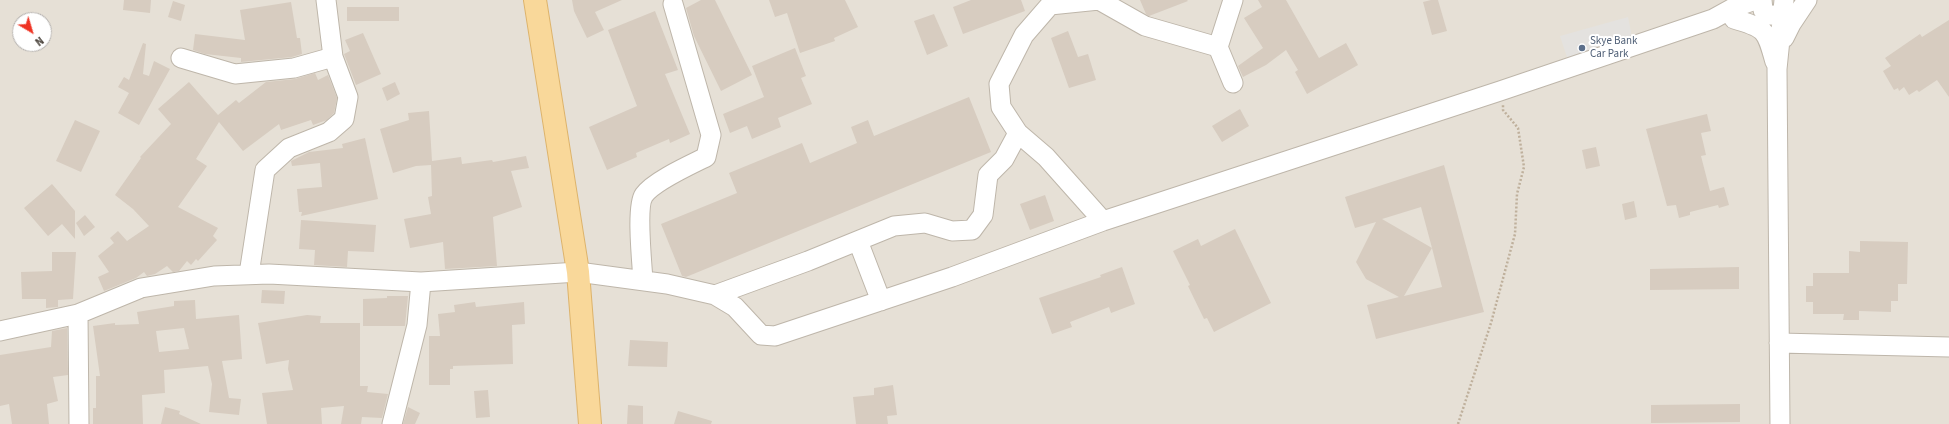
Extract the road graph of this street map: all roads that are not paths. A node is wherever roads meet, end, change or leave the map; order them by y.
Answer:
1 (326, 0) edge
2 (535, 0) edge
3 (1099, 0) edge
4 (1233, 0) edge
5 (1807, 0) edge
6 (675, 3) edge
7 (1049, 3) edge
8 (1760, 3) edge
9 (1786, 3) edge
10 (1713, 19) junction
11 (1734, 19) junction
12 (1780, 46) junction
13 (1218, 47) junction
14 (333, 57) junction
15 (181, 58) dead end
16 (1777, 69) junction
17 (1233, 83) dead end
18 (1018, 134) junction
19 (1103, 221) junction
20 (858, 241) junction
21 (578, 272) junction
22 (249, 274) junction
23 (643, 280) junction
24 (421, 282) junction
25 (715, 295) junction
26 (881, 301) junction
27 (78, 314) junction
28 (0, 331) edge
29 (1779, 343) junction
30 (1949, 348) edge
31 (79, 424) edge
32 (392, 424) edge
33 (590, 424) edge
34 (1780, 424) edge

1 - 14 street
2 - 21 main road
3 - 7 street
3 - 13 street
4 - 13 street
5 - 12 street
6 - 23 street
7 - 18 street
8 - 9 street
8 - 10 street
8 - 11 street
9 - 12 street
10 - 11 street
10 - 19 street
11 - 16 street
12 - 16 street
13 - 17 street
14 - 15 street
14 - 22 street
16 - 29 street
18 - 19 street
18 - 20 street
19 - 26 street
20 - 25 street
20 - 26 street
21 - 23 street
21 - 24 street
21 - 33 main road
22 - 24 street
22 - 27 street
23 - 25 street
24 - 32 street
25 - 26 street
27 - 28 street
27 - 31 street
29 - 30 street
29 - 34 street

